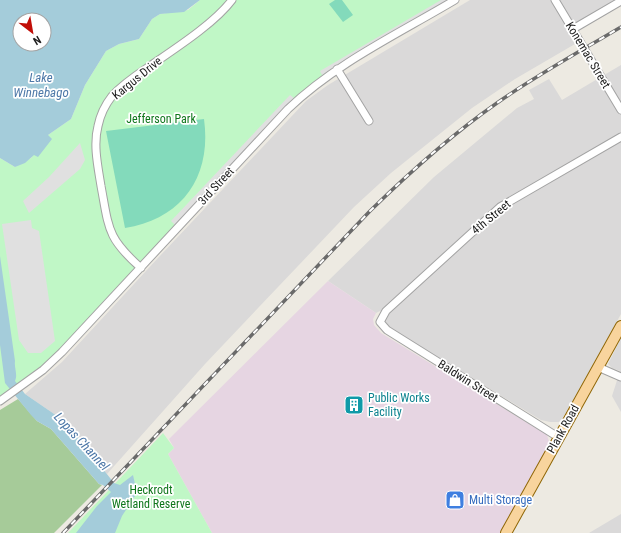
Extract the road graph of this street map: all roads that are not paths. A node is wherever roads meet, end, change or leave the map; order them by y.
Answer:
1 (232, 0) edge
2 (455, 0) edge
3 (555, 0) edge
4 (621, 1) edge
5 (573, 29) junction
6 (337, 69) junction
7 (621, 110) edge
8 (369, 121) dead end
9 (621, 137) edge
10 (141, 268) junction
11 (380, 322) joint
12 (621, 326) edge
13 (598, 366) junction
14 (621, 376) edge
15 (0, 401) edge
16 (558, 437) junction
17 (506, 533) edge

1 - 10 street, Kargus Drive
2 - 6 street, 3rd Street
3 - 5 street, Konemac Street
4 - 5 street
5 - 7 street, Konemac Street
6 - 8 street
6 - 10 street, 3rd Street
9 - 11 street, 4th Street
10 - 15 street, 3rd Street
11 - 16 street, Baldwin Street
12 - 13 main road, Plank Road
13 - 14 street
13 - 16 main road, Plank Road
16 - 17 main road, Plank Road

